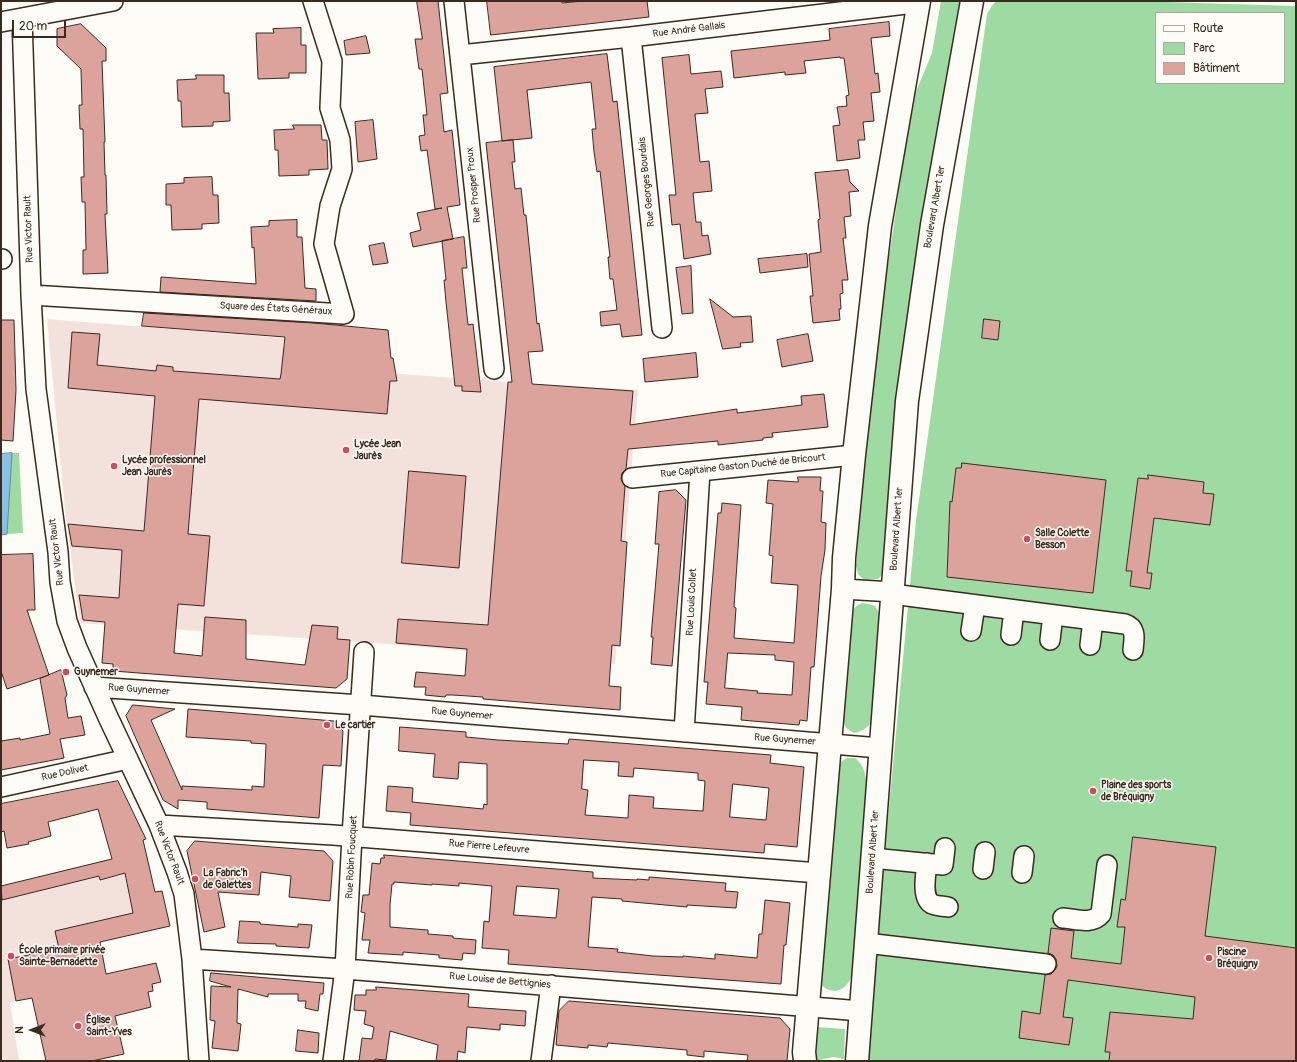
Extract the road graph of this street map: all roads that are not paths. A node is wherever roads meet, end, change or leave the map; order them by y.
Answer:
1 (113, 1) edge
2 (313, 1) edge
3 (454, 1) edge
4 (972, 1) edge
5 (919, 3) edge
6 (82, 4) edge
7 (22, 18) junction
8 (1, 22) edge
9 (631, 37) junction
10 (460, 55) junction
11 (31, 295) junction
12 (662, 328) dead end
13 (494, 369) dead end
14 (854, 454) junction
15 (700, 471) junction
16 (632, 478) dead end
17 (843, 589) junction
18 (892, 593) junction
19 (975, 605) junction
20 (1014, 610) junction
21 (1053, 615) junction
22 (1093, 620) junction
23 (971, 631) dead end
24 (1011, 635) dead end
25 (1050, 640) dead end
26 (1090, 645) dead end
27 (1133, 650) dead end
28 (364, 652) dead end
29 (94, 687) junction
30 (361, 705) junction
31 (684, 732) junction
32 (830, 743) junction
33 (880, 748) junction
34 (128, 759) junction
35 (1, 787) edge
36 (159, 825) junction
37 (352, 836) junction
38 (945, 848) dead end
39 (872, 858) junction
40 (927, 863) junction
41 (1107, 865) dead end
42 (819, 874) junction
43 (948, 907) dead end
44 (1063, 918) dead end
45 (866, 943) junction
46 (192, 958) junction
47 (1046, 964) dead end
48 (345, 969) junction
49 (551, 985) junction
50 (808, 1007) junction
51 (860, 1011) junction
52 (199, 1061) edge
53 (333, 1061) edge
54 (541, 1061) edge
55 (805, 1061) edge
56 (857, 1061) edge

1 - 6 street
2 - 11 street, Square des États Généraux
3 - 10 street, Rue Prosper Proux
4 - 18 main road, Boulevard Albert 1er
5 - 9 street, Rue André Gallais
5 - 14 main road
6 - 7 street
7 - 8 street
7 - 11 street, Rue Victor Rault
9 - 10 street, Rue André Gallais
9 - 12 street, Rue Georges Bourdais
10 - 13 street, Rue Prosper Proux
11 - 29 street, Rue Victor Rault
14 - 15 street, Rue Capitaine Gaston Duché de Bricourt
14 - 17 main road
15 - 16 street, Rue Capitaine Gaston Duché de Bricourt
15 - 31 street, Rue Louis Collet
17 - 18 street
17 - 32 main road
18 - 19 street
18 - 33 main road, Boulevard Albert 1er
19 - 20 street
19 - 23 street
20 - 21 street
20 - 24 street
21 - 22 street
21 - 25 street
22 - 26 street
22 - 27 street
28 - 30 street, Rue Robin Foucquet
29 - 30 street, Rue Guynemer
29 - 34 street, Rue Victor Rault
30 - 31 street, Rue Guynemer
30 - 37 street, Rue Robin Foucquet
31 - 32 street, Rue Guynemer
32 - 33 street, Rue Guynemer
32 - 42 main road
33 - 39 main road, Boulevard Albert 1er
34 - 35 street, Rue Dolivet
34 - 36 street, Rue Victor Rault
36 - 37 street, Rue Pierre Lefeuvre
36 - 46 street, Rue Victor Rault
37 - 42 street, Rue Pierre Lefeuvre
37 - 48 street, Rue Robin Foucquet
38 - 40 street
39 - 40 street
39 - 45 main road, Boulevard Albert 1er
40 - 43 street
41 - 44 street
42 - 50 main road
45 - 47 street
45 - 51 main road, Boulevard Albert 1er
46 - 48 street, Rue Louise de Bettignies
46 - 52 street, Rue Victor Rault
48 - 49 street, Rue Louise de Bettignies
48 - 53 street, Rue Robin Foucquet
49 - 50 street, Rue Louise de Bettignies
49 - 54 street
50 - 51 street, Rue Louise de Bettignies
50 - 55 main road
51 - 56 main road, Boulevard Albert 1er

